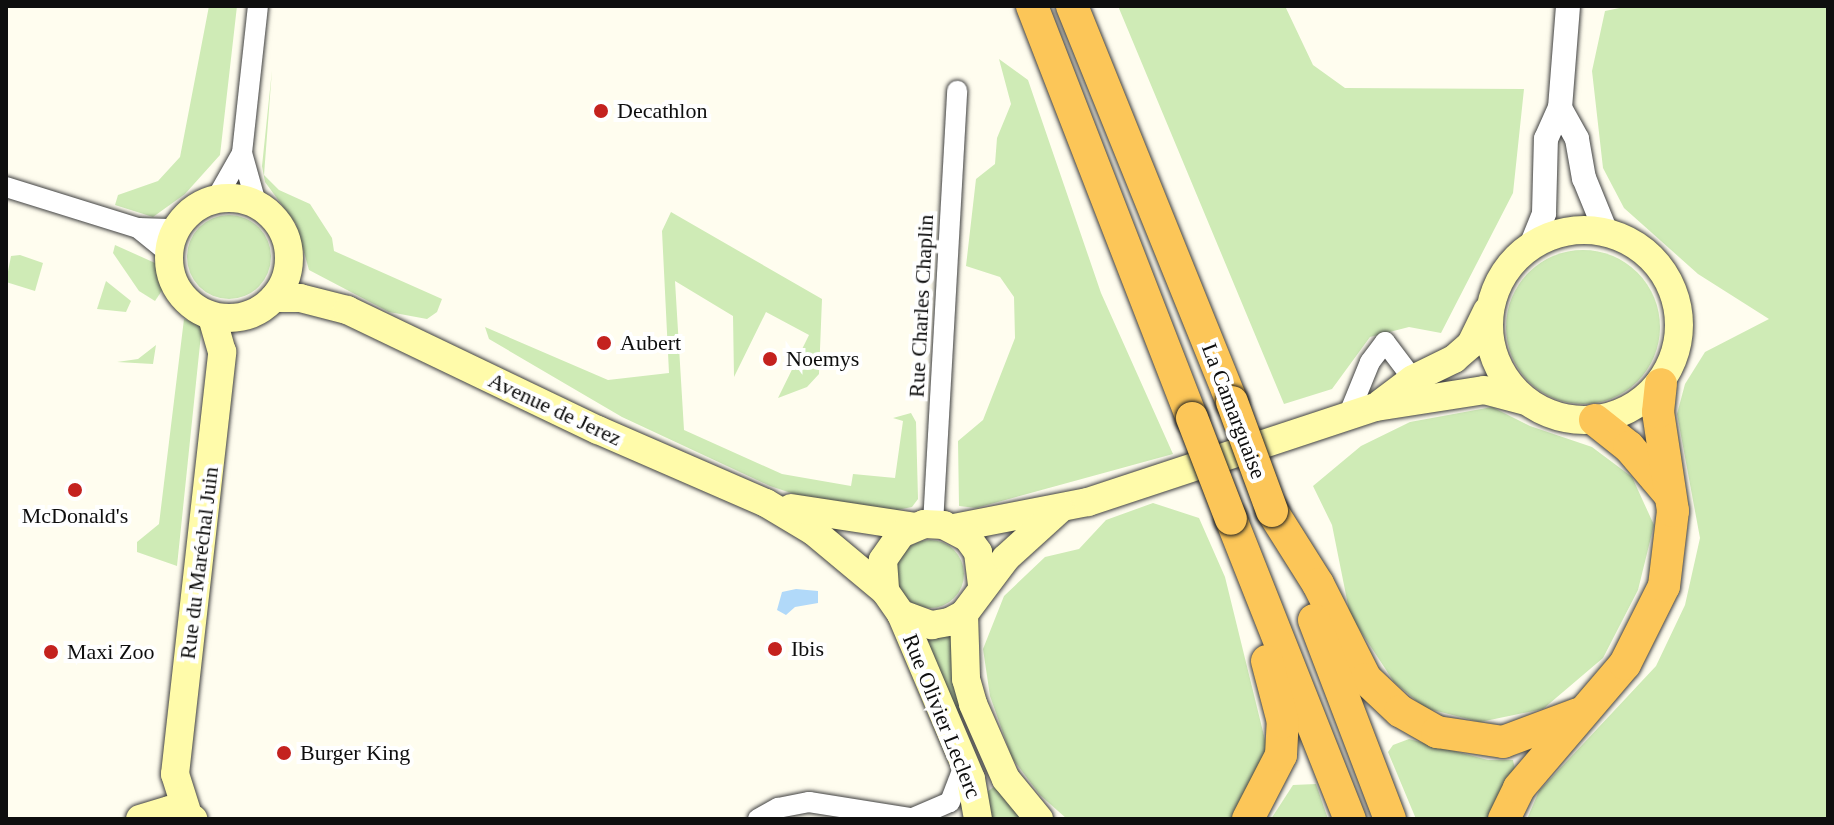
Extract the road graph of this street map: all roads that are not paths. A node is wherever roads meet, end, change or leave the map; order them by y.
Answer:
1 (258, 6) edge
2 (1032, 6) edge
3 (1072, 6) edge
4 (1568, 6) edge
5 (957, 91) dead end
6 (1560, 108) junction
7 (242, 153) junction
8 (6, 187) edge
9 (216, 199) junction
10 (256, 203) junction
11 (1606, 232) junction
12 (173, 241) junction
13 (1531, 246) junction
14 (290, 265) junction
15 (274, 298) junction
16 (1491, 303) junction
17 (347, 310) junction
18 (212, 316) junction
19 (246, 316) junction
20 (222, 352) junction
21 (1413, 379) junction
22 (1661, 384) junction
23 (1526, 401) junction
24 (1376, 407) junction
25 (1348, 416) junction
26 (1595, 420) junction
27 (1669, 494) junction
28 (766, 503) junction
29 (1060, 510) junction
30 (1272, 511) junction
31 (1231, 519) junction
32 (934, 526) junction
33 (982, 585) junction
34 (893, 603) junction
35 (964, 614) junction
36 (1581, 712) junction
37 (965, 763) junction
38 (175, 774) junction
39 (145, 816) edge
40 (190, 817) edge
41 (758, 819) edge
42 (914, 819) edge
43 (978, 819) edge
44 (1039, 819) edge
45 (1248, 819) edge
46 (1350, 819) edge
47 (1390, 819) edge
48 (1504, 819) edge

1 - 7 street
2 - 31 highway, La Camarguaise, bridge
3 - 30 highway, La Camarguaise, bridge
4 - 6 street
5 - 32 street, Rue Charles Chaplin
6 - 11 street
6 - 13 street
7 - 9 street
7 - 10 street
8 - 12 street
9 - 10 main road
9 - 12 main road
10 - 14 main road
11 - 13 main road
11 - 22 main road
12 - 18 main road
13 - 16 main road
14 - 15 main road
14 - 17 main road, Avenue de Jerez
15 - 17 main road, Avenue de Jerez
15 - 19 main road
16 - 21 main road
16 - 23 main road
17 - 28 main road, Avenue de Jerez
18 - 19 main road
18 - 20 main road, Rue du Maréchal Juin
19 - 20 main road, Rue du Maréchal Juin
20 - 38 main road, Rue du Maréchal Juin
21 - 24 main road
21 - 25 street
22 - 26 main road
22 - 27 highway
23 - 24 main road
23 - 26 main road
24 - 25 main road
25 - 29 main road
26 - 27 highway
27 - 36 highway
28 - 32 main road, Avenue de Jerez
28 - 34 main road, Avenue de Jerez
29 - 32 main road, Avenue de Jerez
29 - 33 main road
30 - 36 highway
30 - 47 highway, La Camarguaise
31 - 45 highway
31 - 46 highway, La Camarguaise
32 - 33 main road
32 - 34 main road
33 - 35 main road
34 - 35 main road
34 - 37 main road, Rue Olivier Leclerc
35 - 44 main road, Rue Olivier Leclerc
36 - 48 highway
37 - 42 street
37 - 43 main road, Rue Olivier Leclerc
38 - 39 main road, Rue du Maréchal Juin
38 - 40 main road, Rue du Maréchal Juin
39 - 40 main road
41 - 42 street

